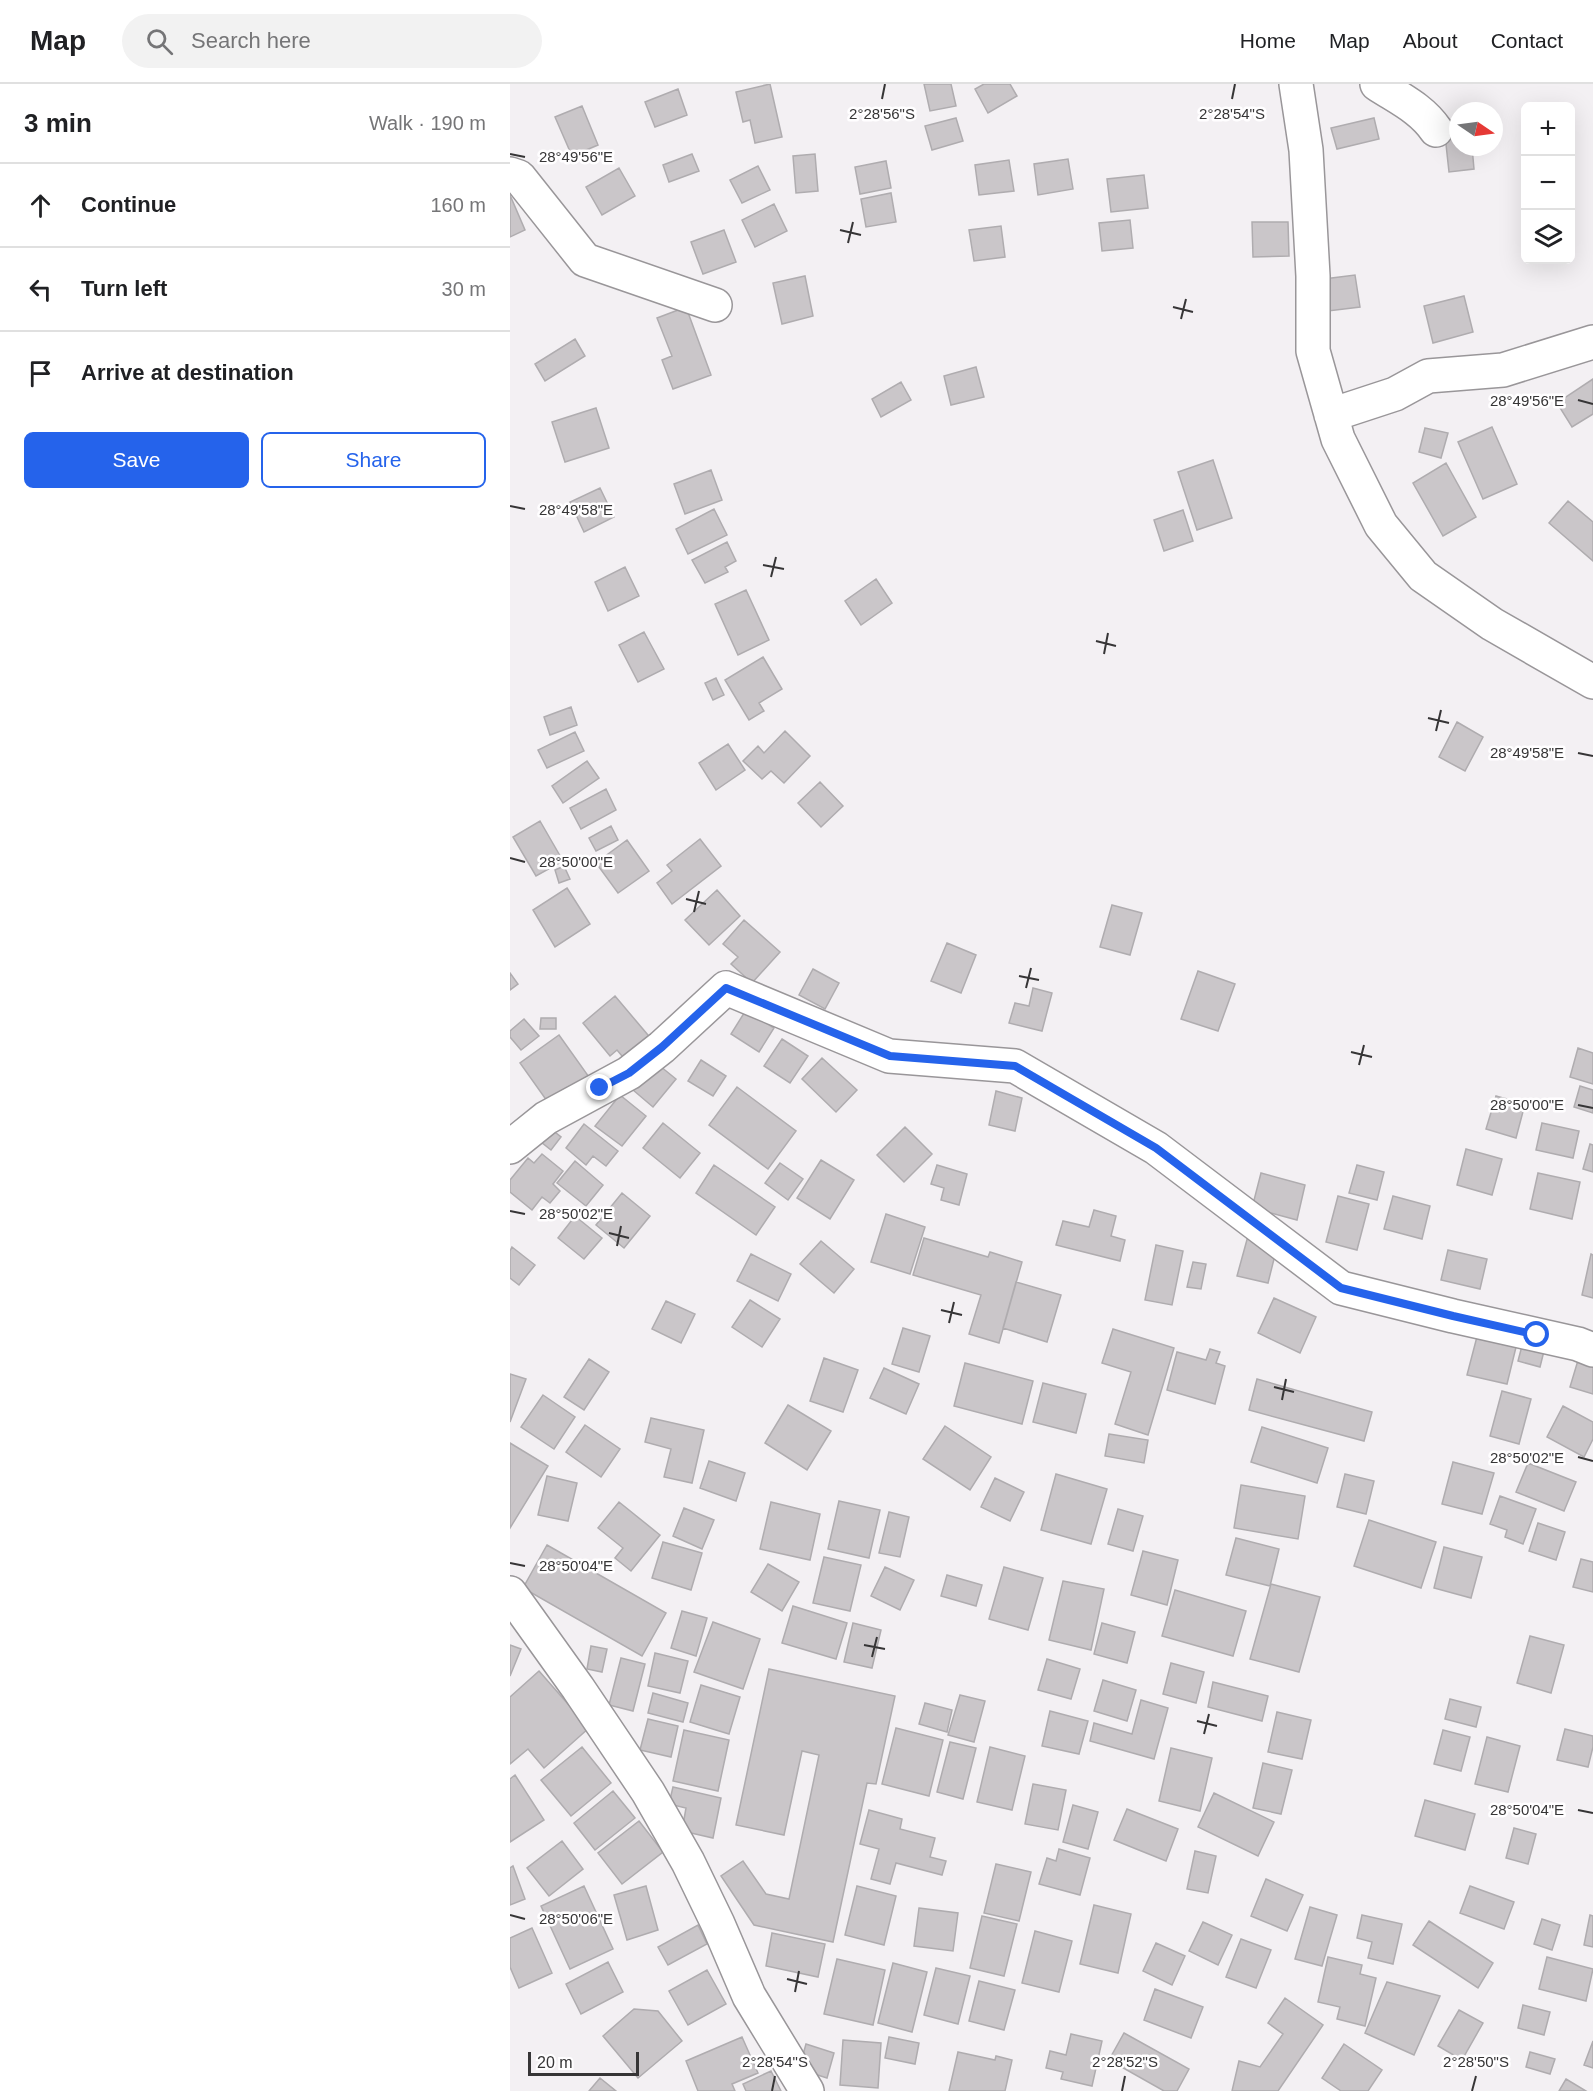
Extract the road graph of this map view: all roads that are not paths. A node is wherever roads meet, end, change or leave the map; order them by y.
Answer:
1 (1300, 84) edge
2 (1377, 84) edge
3 (1436, 130) dead end
4 (510, 174) edge
5 (715, 305) dead end
6 (1593, 342) edge
7 (1331, 415) junction
8 (1593, 682) edge
9 (510, 1147) edge
10 (1593, 1350) edge
11 (510, 1593) edge
12 (807, 2091) edge

1 - 7 street
2 - 3 street
4 - 5 street
6 - 7 street
7 - 8 street
9 - 10 street
11 - 12 street

